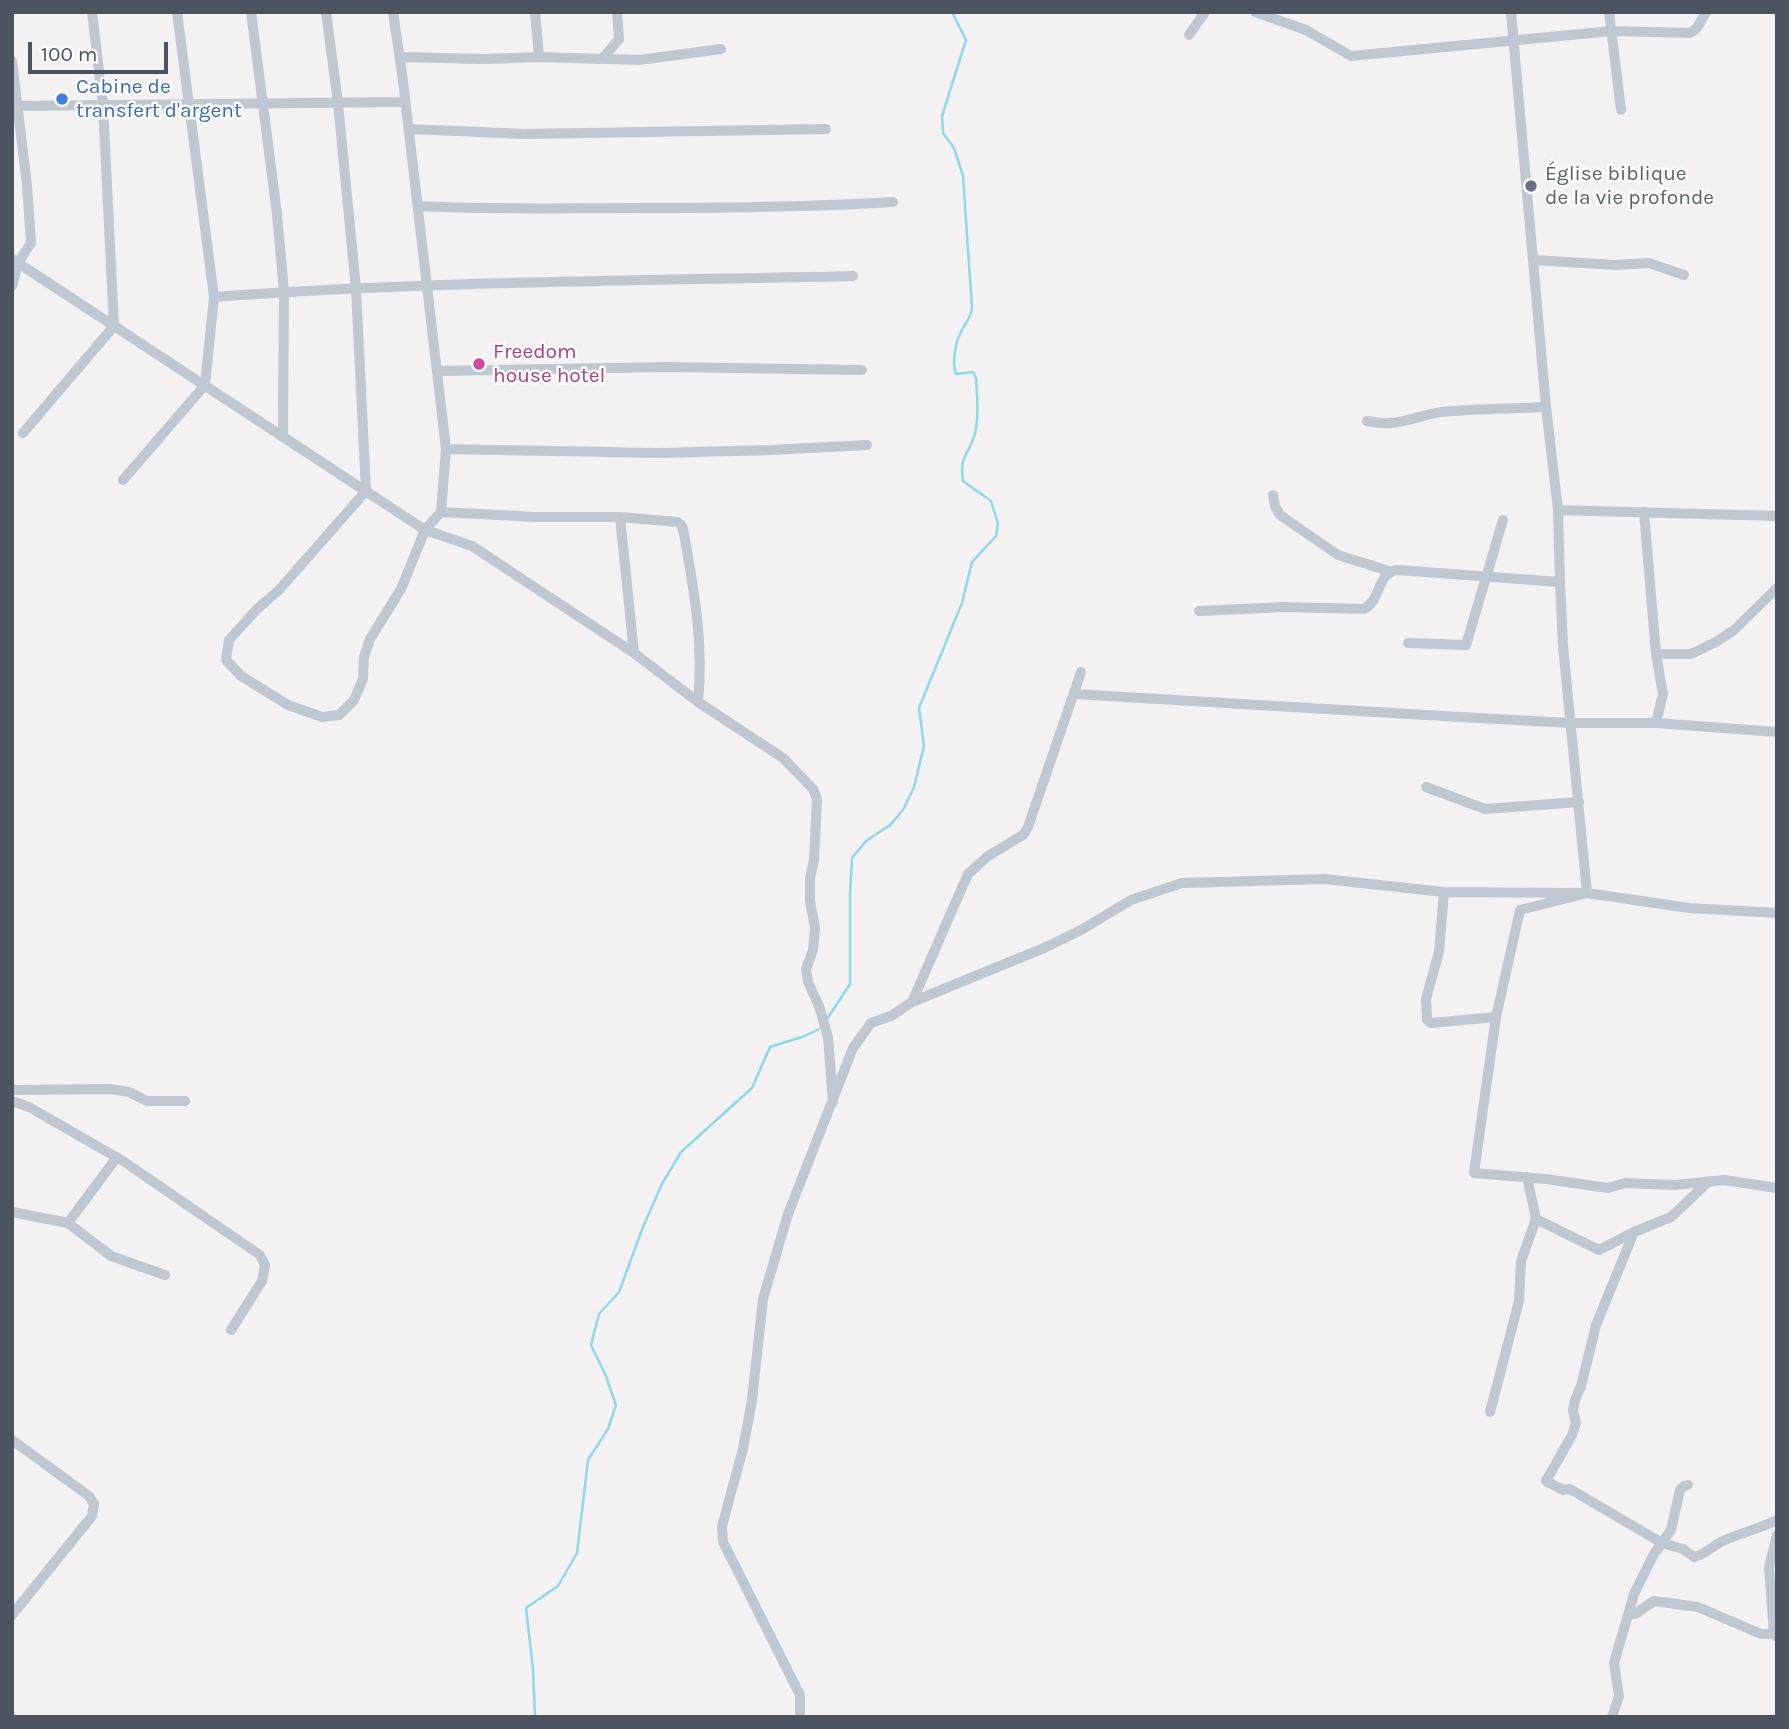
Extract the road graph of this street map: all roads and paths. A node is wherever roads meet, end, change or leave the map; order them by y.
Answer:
1 (92, 12) edge
2 (177, 12) edge
3 (251, 12) edge
4 (326, 12) edge
5 (393, 12) edge
6 (535, 12) edge
7 (617, 12) edge
8 (1205, 12) edge
9 (1255, 12) edge
10 (1511, 12) edge
11 (1609, 12) edge
12 (1706, 12) edge
13 (1612, 32) junction
14 (1189, 35) dead end
15 (1513, 42) junction
16 (722, 49) dead end
17 (400, 57) junction
18 (539, 57) junction
19 (603, 58) junction
20 (12, 61) edge
21 (404, 102) junction
22 (262, 103) junction
23 (338, 103) junction
24 (188, 104) junction
25 (103, 105) junction
26 (15, 106) edge
27 (1621, 110) dead end
28 (826, 129) dead end
29 (409, 130) junction
30 (893, 202) dead end
31 (418, 206) junction
32 (1534, 260) junction
33 (15, 261) edge
34 (1685, 275) dead end
35 (853, 276) dead end
36 (12, 286) edge
37 (427, 287) junction
38 (356, 289) junction
39 (284, 292) junction
40 (214, 297) junction
41 (114, 326) junction
42 (862, 370) dead end
43 (437, 371) junction
44 (205, 385) junction
45 (1546, 407) junction
46 (1367, 421) dead end
47 (23, 433) dead end
48 (283, 437) junction
49 (867, 445) dead end
50 (446, 449) junction
51 (123, 480) dead end
52 (366, 491) junction
53 (1273, 495) dead end
54 (1558, 510) junction
55 (441, 512) junction
56 (1644, 512) junction
57 (1777, 516) edge
58 (620, 517) junction
59 (1503, 520) dead end
60 (425, 530) junction
61 (1389, 571) junction
62 (1488, 577) junction
63 (1560, 582) junction
64 (1777, 588) edge
65 (1199, 611) dead end
66 (1408, 643) dead end
67 (634, 653) junction
68 (1656, 654) junction
69 (1081, 672) dead end
70 (1074, 694) junction
71 (698, 702) junction
72 (1571, 723) junction
73 (1656, 723) junction
74 (1777, 732) edge
75 (1426, 787) dead end
76 (1579, 802) junction
77 (1444, 892) junction
78 (1587, 893) junction
79 (1777, 913) edge
80 (912, 1002) junction
81 (1496, 1017) junction
82 (12, 1090) edge
83 (12, 1101) edge
84 (185, 1101) dead end
85 (833, 1102) junction
86 (117, 1157) junction
87 (1527, 1177) junction
88 (1709, 1181) junction
89 (1777, 1188) edge
90 (12, 1212) edge
91 (1536, 1219) junction
92 (68, 1223) junction
93 (1634, 1232) junction
94 (165, 1275) dead end
95 (231, 1330) dead end
96 (1490, 1412) dead end
97 (12, 1440) edge
98 (1688, 1485) dead end
99 (1777, 1520) edge
100 (1777, 1535) edge
101 (1662, 1543) junction
102 (1629, 1614) junction
103 (12, 1615) edge
104 (1775, 1636) edge
105 (800, 1717) edge
106 (1612, 1717) edge

1 - 25 street
2 - 24 street
3 - 22 street
4 - 23 street
5 - 17 street
6 - 18 street
7 - 19 street
8 - 14 street
9 - 15 street
10 - 15 street
11 - 13 street
12 - 13 street
13 - 15 street
13 - 27 street
15 - 32 street
16 - 19 street
17 - 18 street
17 - 21 street
18 - 19 street
20 - 26 street
21 - 23 street
21 - 29 street
22 - 23 street
22 - 24 street
22 - 39 street
23 - 38 street
24 - 25 street
24 - 40 street
25 - 26 street
25 - 41 street
26 - 33 street
28 - 29 street
29 - 31 street
30 - 31 street
31 - 37 street
32 - 34 street
32 - 45 street
33 - 36 street
33 - 41 street
35 - 37 street
37 - 38 street
37 - 43 street
38 - 39 street
38 - 52 street
39 - 40 street
39 - 48 street
40 - 44 street
41 - 44 street
41 - 47 street
42 - 43 street
43 - 50 street
44 - 48 street
44 - 51 street
45 - 46 street
45 - 54 street
48 - 52 street
49 - 50 street
50 - 55 street
52 - 60 street
52 - 60 street
53 - 61 street
54 - 56 street
54 - 63 street
55 - 58 street
55 - 60 street
56 - 57 street
56 - 68 street
58 - 67 street
58 - 71 street
59 - 62 street
60 - 67 street
61 - 62 street
61 - 65 street
62 - 63 street
62 - 66 street
63 - 72 street
64 - 68 street
67 - 71 street
68 - 73 street
69 - 70 street
70 - 72 street
70 - 80 street
71 - 85 street
72 - 73 street
72 - 76 street
73 - 74 street
75 - 76 street
76 - 78 street
77 - 78 street
77 - 80 street
77 - 81 street
78 - 79 street
78 - 81 street
80 - 85 street
81 - 87 street
82 - 84 street
83 - 86 street
85 - 105 street
86 - 92 street
86 - 95 street
87 - 88 street
87 - 91 street
88 - 89 street
88 - 93 street
90 - 92 street
91 - 93 street
91 - 96 street
92 - 94 street
93 - 101 street
97 - 103 street
98 - 101 street
99 - 101 street
100 - 104 street
101 - 102 street
102 - 104 street
102 - 106 street

